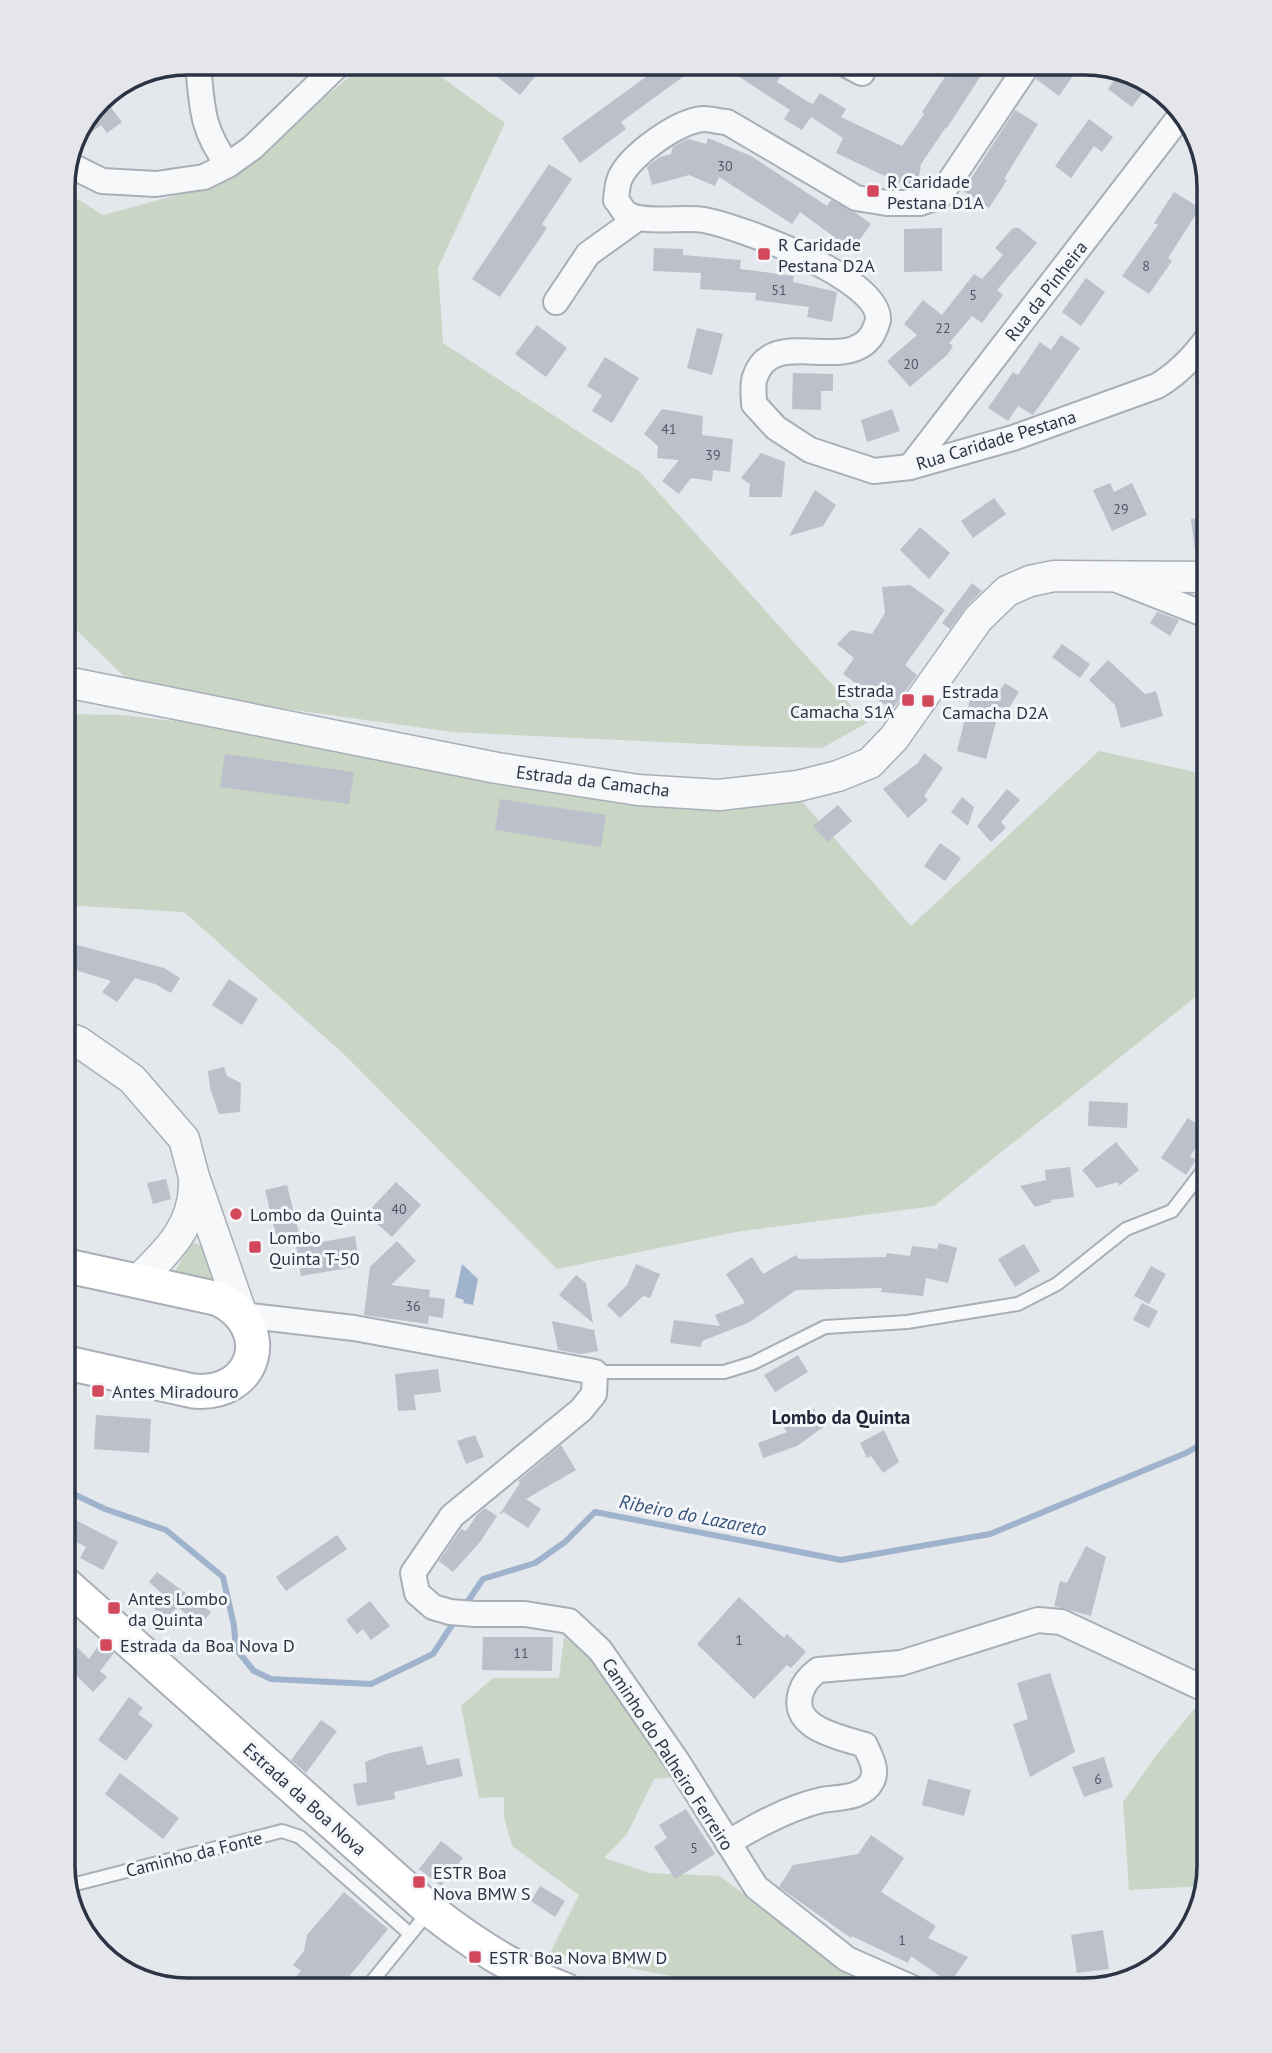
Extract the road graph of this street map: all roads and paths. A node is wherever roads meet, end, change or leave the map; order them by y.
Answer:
1 (199, 75) edge
2 (328, 75) edge
3 (1021, 75) edge
4 (1176, 122) edge
5 (228, 165) junction
6 (77, 168) edge
7 (638, 218) junction
8 (556, 302) dead end
9 (1197, 353) edge
10 (910, 467) junction
11 (1108, 576) junction
12 (1197, 577) edge
13 (1197, 611) edge
14 (75, 684) edge
15 (75, 1040) edge
16 (194, 1177) junction
17 (1197, 1179) edge
18 (75, 1268) edge
19 (137, 1281) junction
20 (242, 1315) junction
21 (75, 1365) edge
22 (595, 1372) junction
23 (75, 1593) edge
24 (1197, 1685) edge
25 (738, 1837) junction
26 (77, 1884) edge
27 (420, 1922) junction
28 (375, 1978) edge
29 (525, 1978) edge
30 (890, 1978) edge

1 - 5 street
2 - 5 street
3 - 7 street
4 - 10 street, Rua da Pinheira
5 - 6 street
7 - 8 street
7 - 10 street, Rua Caridade Pestana
9 - 10 street, Rua Caridade Pestana
11 - 12 street, Estrada da Camacha
11 - 13 street
11 - 14 street, Estrada da Camacha
15 - 16 street
16 - 19 street
16 - 20 street
17 - 22 lane
18 - 19 main road
19 - 20 main road
20 - 21 main road
20 - 22 street
22 - 25 street, Caminho do Palheiro Ferreiro
23 - 27 main road, Estrada da Boa Nova
24 - 25 street, Caminho do Palheiro Ferreiro
25 - 30 street, Caminho do Palheiro Ferreiro
26 - 27 lane, Caminho da Fonte
27 - 28 lane
27 - 29 main road, Estrada da Boa Nova

